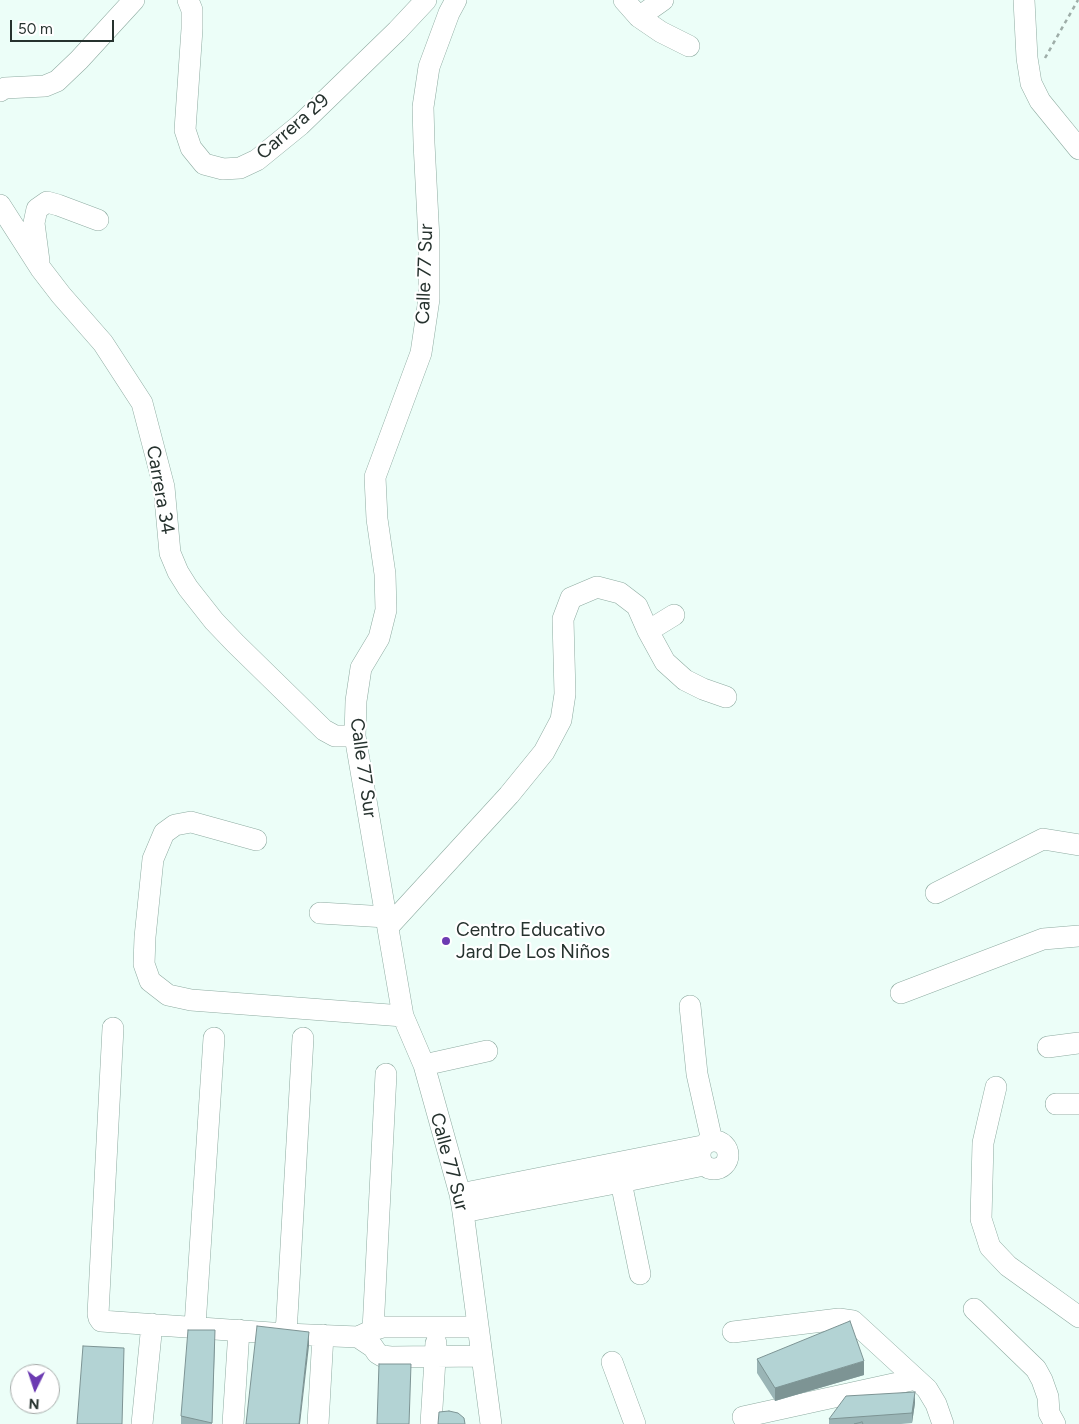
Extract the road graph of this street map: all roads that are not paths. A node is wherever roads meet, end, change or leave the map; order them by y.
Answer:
1 (134, 0) edge
2 (188, 0) edge
3 (426, 0) edge
4 (456, 0) edge
5 (624, 0) edge
6 (663, 0) edge
7 (1024, 0) edge
8 (640, 17) junction
9 (689, 46) dead end
10 (0, 91) edge
11 (1079, 149) edge
12 (0, 205) edge
13 (98, 220) dead end
14 (41, 269) junction
15 (674, 615) dead end
16 (648, 631) junction
17 (726, 697) dead end
18 (355, 736) junction
19 (256, 840) dead end
20 (1079, 845) edge
21 (936, 893) dead end
22 (320, 913) dead end
23 (387, 922) junction
24 (1079, 936) edge
25 (902, 993) dead end
26 (690, 1006) dead end
27 (403, 1016) junction
28 (112, 1028) dead end
29 (214, 1038) dead end
30 (303, 1038) dead end
31 (1079, 1043) edge
32 (1048, 1047) dead end
33 (487, 1051) dead end
34 (424, 1065) junction
35 (386, 1074) dead end
36 (996, 1087) dead end
37 (1056, 1104) dead end
38 (1079, 1104) edge
39 (706, 1151) junction
40 (621, 1182) junction
41 (462, 1203) junction
42 (640, 1274) dead end
43 (974, 1309) dead end
44 (1079, 1317) edge
45 (152, 1324) junction
46 (195, 1326) junction
47 (438, 1327) junction
48 (478, 1327) junction
49 (240, 1330) junction
50 (733, 1332) dead end
51 (365, 1333) junction
52 (286, 1334) junction
53 (323, 1335) junction
54 (435, 1356) junction
55 (481, 1356) junction
56 (612, 1362) dead end
57 (916, 1379) junction
58 (743, 1417) dead end
59 (142, 1424) edge
60 (233, 1424) edge
61 (318, 1424) edge
62 (431, 1424) edge
63 (491, 1424) edge
64 (635, 1424) edge
65 (943, 1424) edge
66 (1055, 1424) edge

1 - 10 street
2 - 3 street, Carrera 29
4 - 18 street, Calle 77 Sur
5 - 8 street
6 - 8 street
7 - 11 street
8 - 9 street
12 - 14 street, Carrera 34
13 - 14 street
14 - 18 street, Carrera 34
15 - 16 street
16 - 17 street
16 - 23 street
18 - 23 street, Calle 77 Sur
19 - 27 street
20 - 21 street
22 - 23 street
23 - 27 street, Calle 77 Sur
24 - 25 street
26 - 39 street
27 - 34 street, Calle 77 Sur
28 - 45 street
29 - 46 street
30 - 52 street
31 - 32 street
33 - 34 street
34 - 41 street, Calle 77 Sur
35 - 51 street
36 - 44 street
37 - 38 street
39 - 40 street
39 - 41 street
40 - 41 street
40 - 42 street
41 - 48 street, Calle 77 Sur
43 - 66 street
45 - 46 street
45 - 59 street
46 - 49 street
47 - 48 street
47 - 51 street
47 - 54 street
48 - 55 street, Calle 77 Sur
49 - 52 street
49 - 60 street
50 - 57 street
51 - 53 street
51 - 54 street
52 - 53 street
53 - 61 street
54 - 55 street
54 - 62 street
55 - 63 street, Calle 77 Sur
56 - 64 street
57 - 58 street
57 - 65 street

